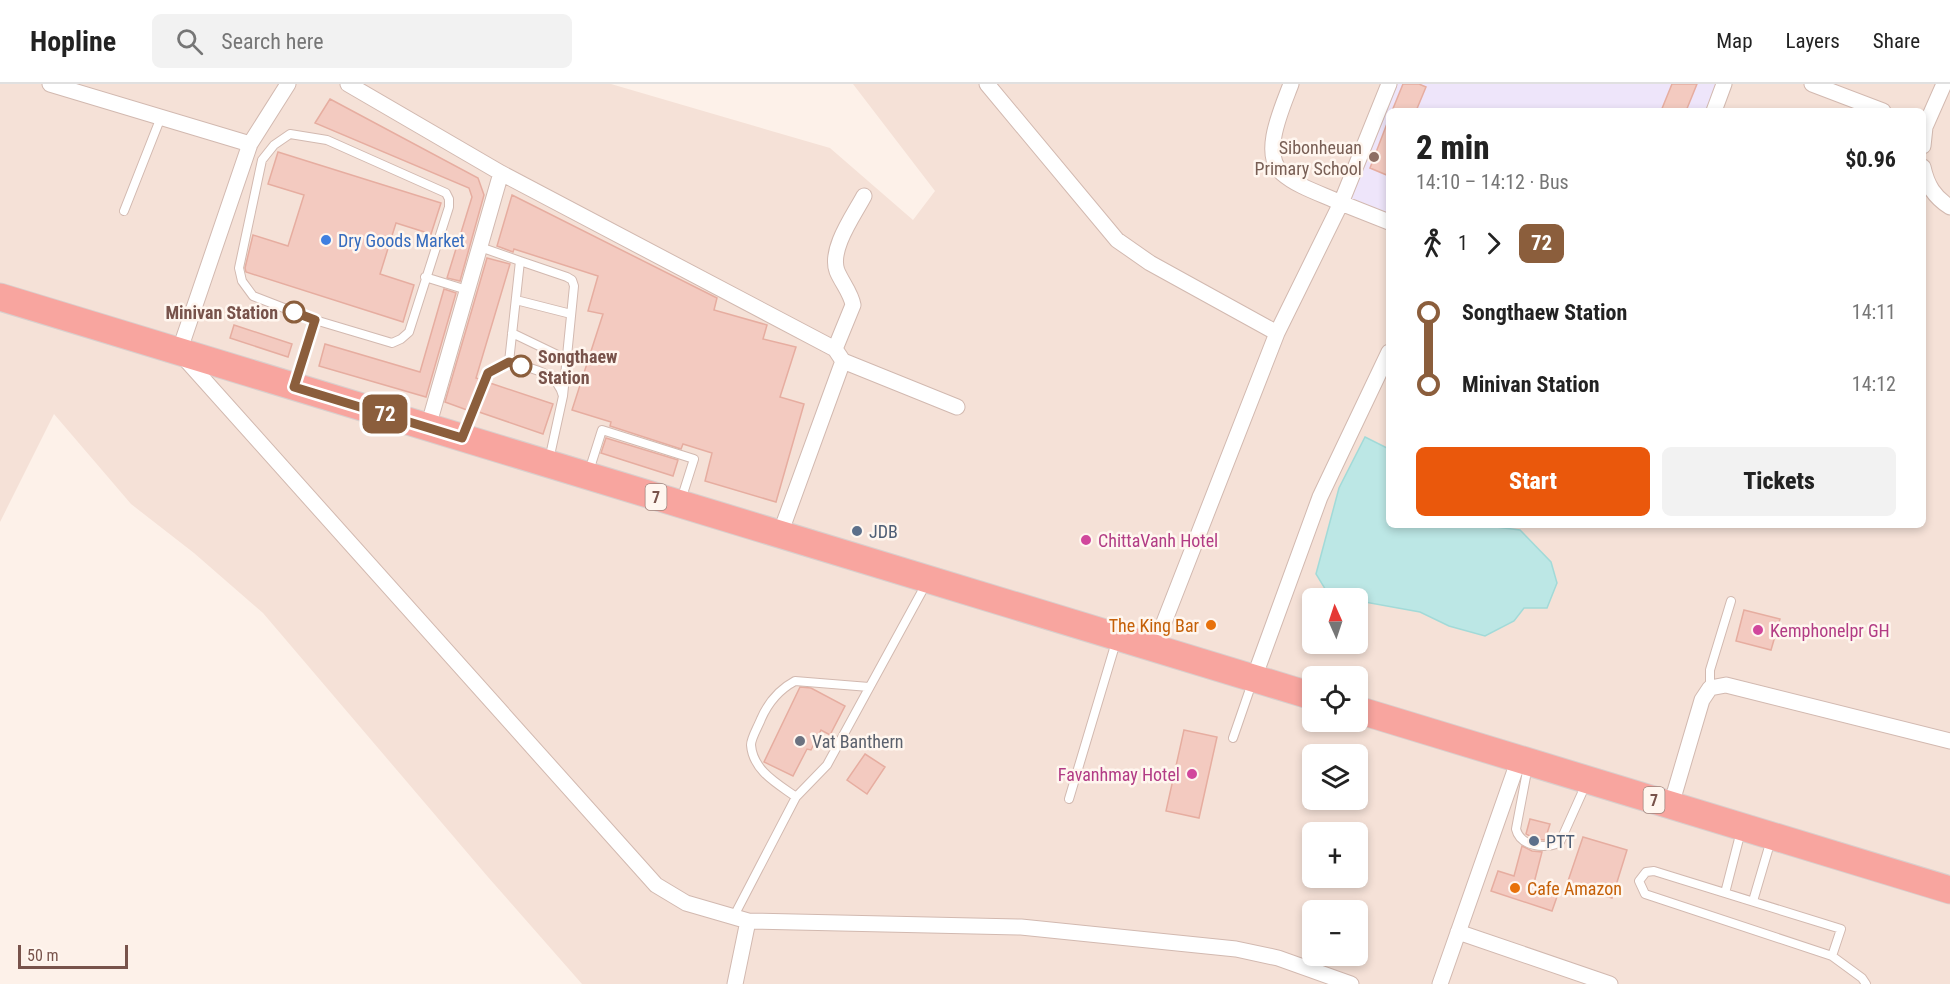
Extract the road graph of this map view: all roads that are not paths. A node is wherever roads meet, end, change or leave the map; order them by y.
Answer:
1 (288, 84) edge
2 (348, 84) edge
3 (987, 84) edge
4 (1291, 84) edge
5 (1389, 84) edge
6 (1724, 84) edge
7 (1812, 84) edge
8 (1944, 84) edge
9 (57, 85) edge
10 (1715, 108) edge
11 (1875, 108) edge
12 (161, 117) junction
13 (1926, 122) edge
14 (250, 144) junction
15 (501, 173) junction
16 (1926, 183) edge
17 (864, 196) dead end
18 (1341, 203) junction
19 (1950, 207) edge
20 (124, 211) dead end
21 (1386, 221) edge
22 (480, 247) junction
23 (520, 261) junction
24 (425, 278) junction
25 (467, 290) junction
26 (0, 297) edge
27 (516, 300) junction
28 (571, 314) junction
29 (315, 320) junction
30 (512, 333) junction
31 (1276, 333) junction
32 (179, 352) junction
33 (839, 355) junction
34 (1386, 358) edge
35 (566, 360) junction
36 (509, 362) junction
37 (294, 387) junction
38 (562, 396) junction
39 (957, 407) dead end
40 (428, 428) junction
41 (462, 438) junction
42 (549, 464) junction
43 (587, 476) junction
44 (680, 504) junction
45 (780, 534) junction
46 (928, 580) junction
47 (1731, 601) dead end
48 (1117, 637) junction
49 (1154, 648) junction
50 (1254, 678) junction
51 (869, 687) junction
52 (1710, 688) junction
53 (1302, 693) edge
54 (1368, 713) edge
55 (1233, 738) dead end
56 (1950, 741) edge
57 (1524, 761) junction
58 (1588, 780) junction
59 (796, 797) junction
60 (1069, 799) dead end
61 (1671, 805) junction
62 (1742, 827) junction
63 (1773, 836) junction
64 (1950, 890) edge
65 (1725, 893) junction
66 (1753, 901) junction
67 (741, 919) junction
68 (1458, 932) junction
69 (1832, 956) junction
70 (735, 984) edge
71 (1351, 984) edge
72 (1440, 984) edge
73 (1610, 984) edge
74 (1866, 984) edge

1 - 14 street
2 - 15 street
3 - 31 street
4 - 18 street
5 - 18 street
6 - 10 street
7 - 11 street
8 - 13 street
9 - 12 street
12 - 14 street
12 - 20 lane
14 - 32 street
15 - 22 street
15 - 33 street
16 - 19 street
17 - 33 street
18 - 21 street
18 - 31 street
22 - 23 lane
22 - 25 street
23 - 27 lane
23 - 28 lane
24 - 25 lane
24 - 29 lane
24 - 29 lane
25 - 40 street
26 - 32 highway, 7
27 - 28 lane
27 - 30 lane
28 - 35 lane
29 - 37 lane
30 - 35 lane
30 - 36 lane
31 - 49 street
32 - 37 highway, 7
32 - 67 street
33 - 39 street
33 - 45 street
34 - 50 street
35 - 38 lane
36 - 38 lane
36 - 41 lane
37 - 40 highway, 7
38 - 42 lane
40 - 41 highway, 7
41 - 42 highway, 7
42 - 43 highway, 7
43 - 44 highway, 7
43 - 44 lane
44 - 45 highway, 7
45 - 46 highway, 7
46 - 48 highway, 7
46 - 51 lane
47 - 52 lane
48 - 49 highway, 7
48 - 60 lane
49 - 50 highway, 7
50 - 53 highway, 7
50 - 55 lane
51 - 59 lane
51 - 59 lane
52 - 56 street
52 - 61 street
54 - 57 highway, 7
57 - 58 highway, 7
57 - 58 lane
57 - 68 street
58 - 61 highway, 7
59 - 67 lane
61 - 62 highway, 7
62 - 63 highway, 7
62 - 65 lane
63 - 64 highway, 7
63 - 66 lane
65 - 66 lane
65 - 69 lane
66 - 69 lane
67 - 70 street
67 - 71 street
68 - 72 street
68 - 73 street
69 - 74 lane

